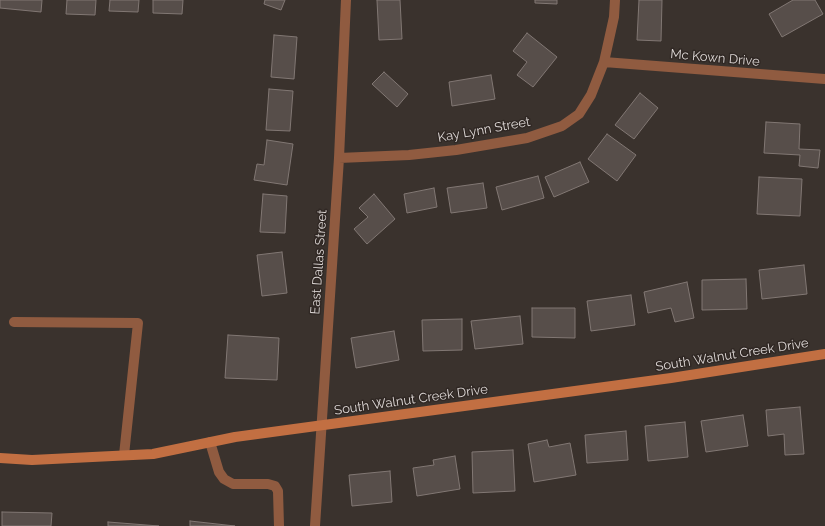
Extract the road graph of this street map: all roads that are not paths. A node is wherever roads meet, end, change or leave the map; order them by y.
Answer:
1 (346, 0) edge
2 (615, 0) edge
3 (604, 62) junction
4 (825, 79) edge
5 (339, 158) junction
6 (14, 322) dead end
7 (825, 354) edge
8 (322, 426) junction
9 (210, 442) junction
10 (124, 455) junction
11 (0, 458) edge
12 (279, 526) edge
13 (315, 526) edge

1 - 5 street, East Dallas Street
2 - 3 street, Kay Lynn Street
3 - 4 street, Mc Kown Drive
3 - 5 street, Kay Lynn Street
5 - 8 street, East Dallas Street
6 - 10 street
7 - 8 street, South Walnut Creek Drive
8 - 9 street, South Walnut Creek Drive
8 - 13 street, East Dallas Street
9 - 10 street, South Walnut Creek Drive
9 - 12 street
10 - 11 street, South Walnut Creek Drive

